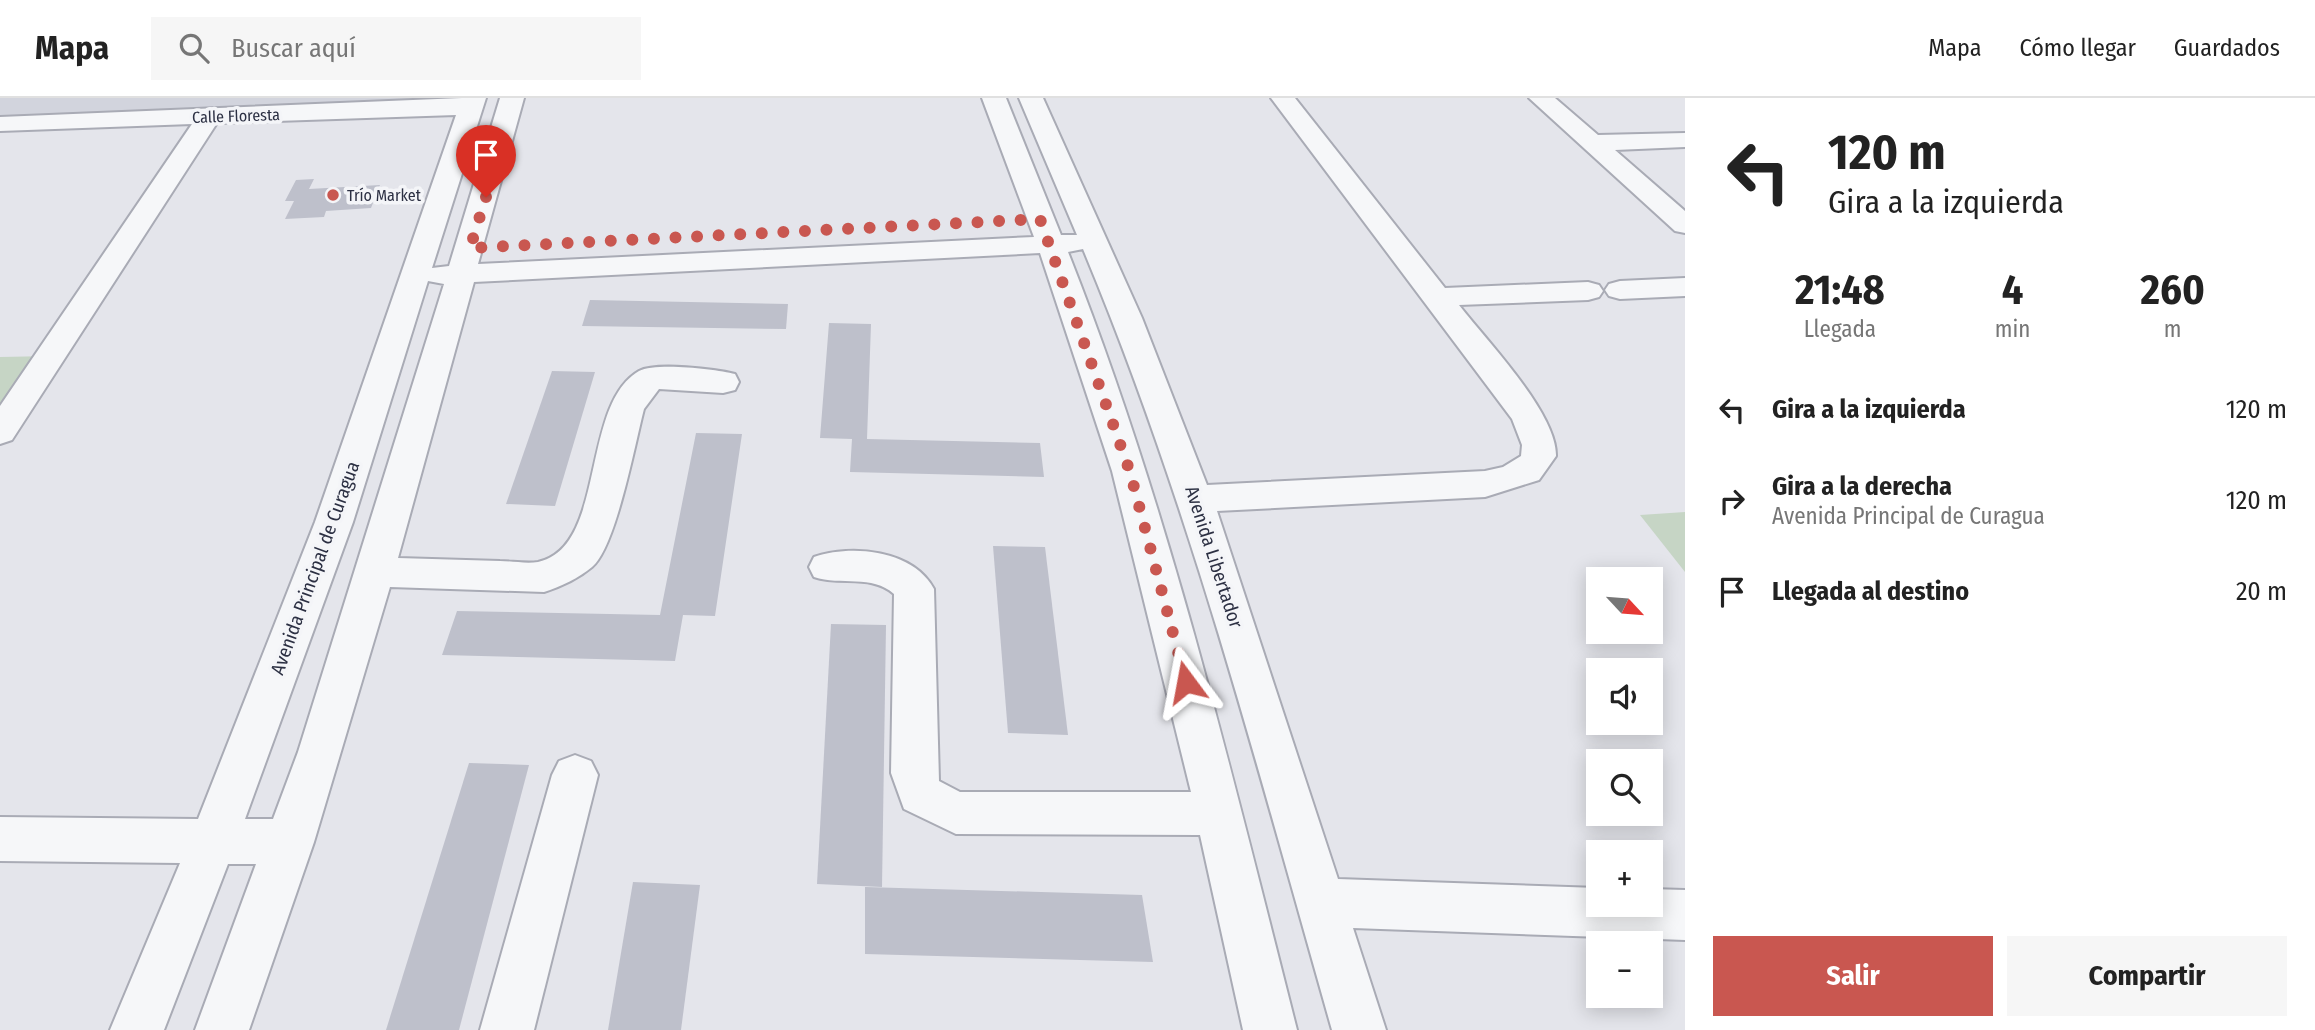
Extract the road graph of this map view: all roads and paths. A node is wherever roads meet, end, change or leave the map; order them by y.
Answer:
1 (512, 98) edge
2 (994, 98) edge
3 (1031, 98) edge
4 (1283, 98) edge
5 (1541, 98) edge
6 (473, 102) edge
7 (210, 117) junction
8 (0, 124) edge
9 (1685, 140) edge
10 (1592, 143) junction
11 (1685, 225) edge
12 (1090, 230) junction
13 (1045, 232) junction
14 (466, 261) junction
15 (420, 263) junction
16 (1685, 287) edge
17 (1588, 290) dead end
18 (1620, 290) dead end
19 (1438, 298) junction
20 (723, 382) dead end
21 (0, 432) edge
22 (1195, 499) junction
23 (828, 567) dead end
24 (374, 572) junction
25 (576, 775) dead end
26 (1217, 814) junction
27 (0, 839) edge
28 (213, 841) junction
29 (290, 842) junction
30 (1322, 903) junction
31 (1685, 915) edge
32 (137, 1030) edge
33 (222, 1030) edge
34 (507, 1030) edge
35 (1270, 1030) edge
36 (1359, 1030) edge

1 - 14 street
2 - 13 street
3 - 12 street, Avenida Libertador
4 - 19 street
5 - 10 street
6 - 7 street, Calle Floresta
6 - 15 street, Avenida Principal de Curagua
7 - 8 street, Calle Floresta
7 - 21 street
9 - 10 street
10 - 11 street
12 - 13 street
12 - 22 street, Avenida Libertador
13 - 14 street
13 - 26 street
14 - 15 street
14 - 24 street
15 - 28 street, Avenida Principal de Curagua
16 - 18 street
17 - 19 street
19 - 22 street
20 - 24 street
22 - 30 street, Avenida Libertador
23 - 26 street
24 - 29 street
25 - 34 street
26 - 35 street
27 - 28 street
28 - 29 street
28 - 32 street, Avenida Principal de Curagua
29 - 33 street
30 - 31 street
30 - 36 street, Avenida Libertador

